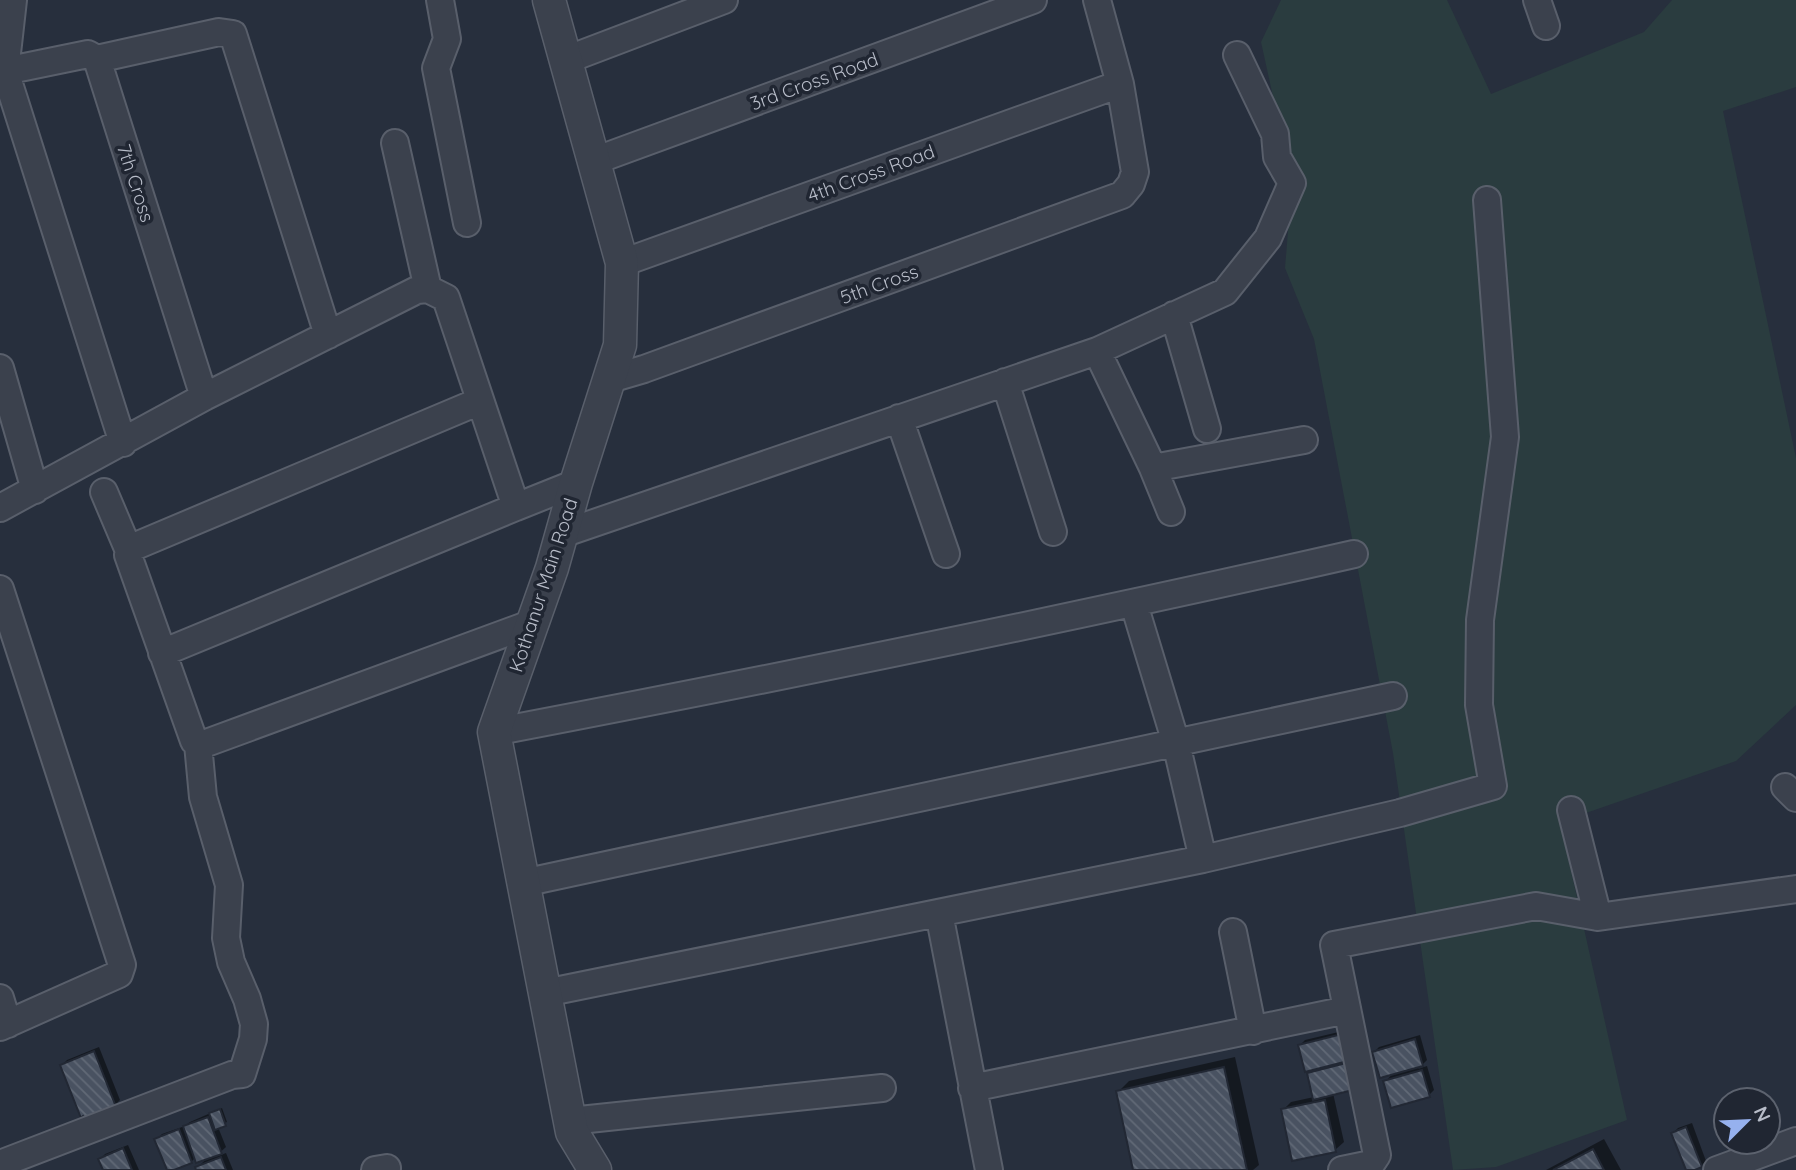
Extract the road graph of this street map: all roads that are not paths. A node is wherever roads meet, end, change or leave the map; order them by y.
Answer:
1 (13, 0) edge
2 (440, 0) edge
3 (549, 0) edge
4 (724, 0) edge
5 (1033, 0) edge
6 (1097, 0) edge
7 (1537, 0) edge
8 (1546, 26) dead end
9 (1237, 55) dead end
10 (97, 59) junction
11 (566, 60) junction
12 (3, 71) edge
13 (1120, 83) junction
14 (395, 142) dead end
15 (594, 161) junction
16 (1487, 200) dead end
17 (467, 223) dead end
18 (622, 263) junction
19 (429, 289) junction
20 (1174, 315) junction
21 (328, 335) junction
22 (1097, 351) junction
23 (0, 368) edge
24 (610, 379) junction
25 (1005, 382) junction
26 (204, 397) junction
27 (480, 401) junction
28 (900, 418) junction
29 (1207, 429) dead end
30 (1304, 440) dead end
31 (123, 443) junction
32 (1153, 468) junction
33 (576, 483) junction
34 (35, 490) junction
35 (104, 492) dead end
36 (516, 507) junction
37 (0, 508) edge
38 (1171, 512) dead end
39 (1054, 532) dead end
40 (562, 534) junction
41 (129, 551) junction
42 (946, 554) dead end
43 (1354, 554) dead end
44 (0, 589) edge
45 (1134, 604) junction
46 (533, 623) junction
47 (162, 653) junction
48 (1393, 696) dead end
49 (494, 732) junction
50 (1176, 743) junction
51 (198, 744) junction
52 (1571, 810) dead end
53 (1203, 859) junction
54 (523, 883) junction
55 (1796, 889) edge
56 (939, 913) junction
57 (1598, 917) junction
58 (1233, 932) dead end
59 (545, 993) junction
60 (0, 998) edge
61 (1347, 1010) junction
62 (4, 1026) edge
63 (1254, 1031) junction
64 (882, 1088) dead end
65 (972, 1088) junction
66 (570, 1121) junction
67 (1796, 1141) edge
68 (0, 1164) edge
69 (595, 1170) edge
70 (989, 1170) edge
71 (1342, 1170) edge
72 (1717, 1170) edge

1 - 12 street
2 - 17 street
3 - 11 street, Kothanur Main Road
4 - 11 street
5 - 15 street, 3rd Cross Road
6 - 13 street
7 - 8 street
9 - 20 street
10 - 12 street
10 - 21 street
10 - 26 street, 7th Cross
11 - 15 street, Kothanur Main Road
12 - 31 street
13 - 18 street, 4th Cross Road
13 - 24 street, 5th Cross
14 - 19 street
15 - 18 street, Kothanur Main Road
16 - 53 street
18 - 24 street, Kothanur Main Road
19 - 21 street
19 - 27 street
20 - 22 street
20 - 29 street
21 - 26 street
22 - 25 street
22 - 32 street
23 - 34 street
24 - 33 street, Kothanur Main Road
25 - 28 street
25 - 39 street
26 - 31 street
27 - 36 street
27 - 41 street
28 - 40 street
28 - 42 street
30 - 32 street
31 - 34 street
32 - 38 street
33 - 36 street
33 - 40 street, Kothanur Main Road
34 - 37 street
35 - 41 street
36 - 47 street
40 - 46 street, Kothanur Main Road
41 - 47 street
43 - 45 street
44 - 62 street
45 - 49 street
45 - 50 street
46 - 49 street, Kothanur Main Road
46 - 51 street
47 - 51 street
48 - 50 street
49 - 54 street
50 - 53 street
50 - 54 street
51 - 68 street
52 - 57 street
53 - 56 street
54 - 59 street
55 - 57 street
56 - 59 street
56 - 65 street
57 - 61 street
58 - 63 street
59 - 66 street
60 - 62 street
61 - 63 street
61 - 71 street
63 - 65 street
64 - 66 street
65 - 70 street
66 - 69 street
67 - 72 street

